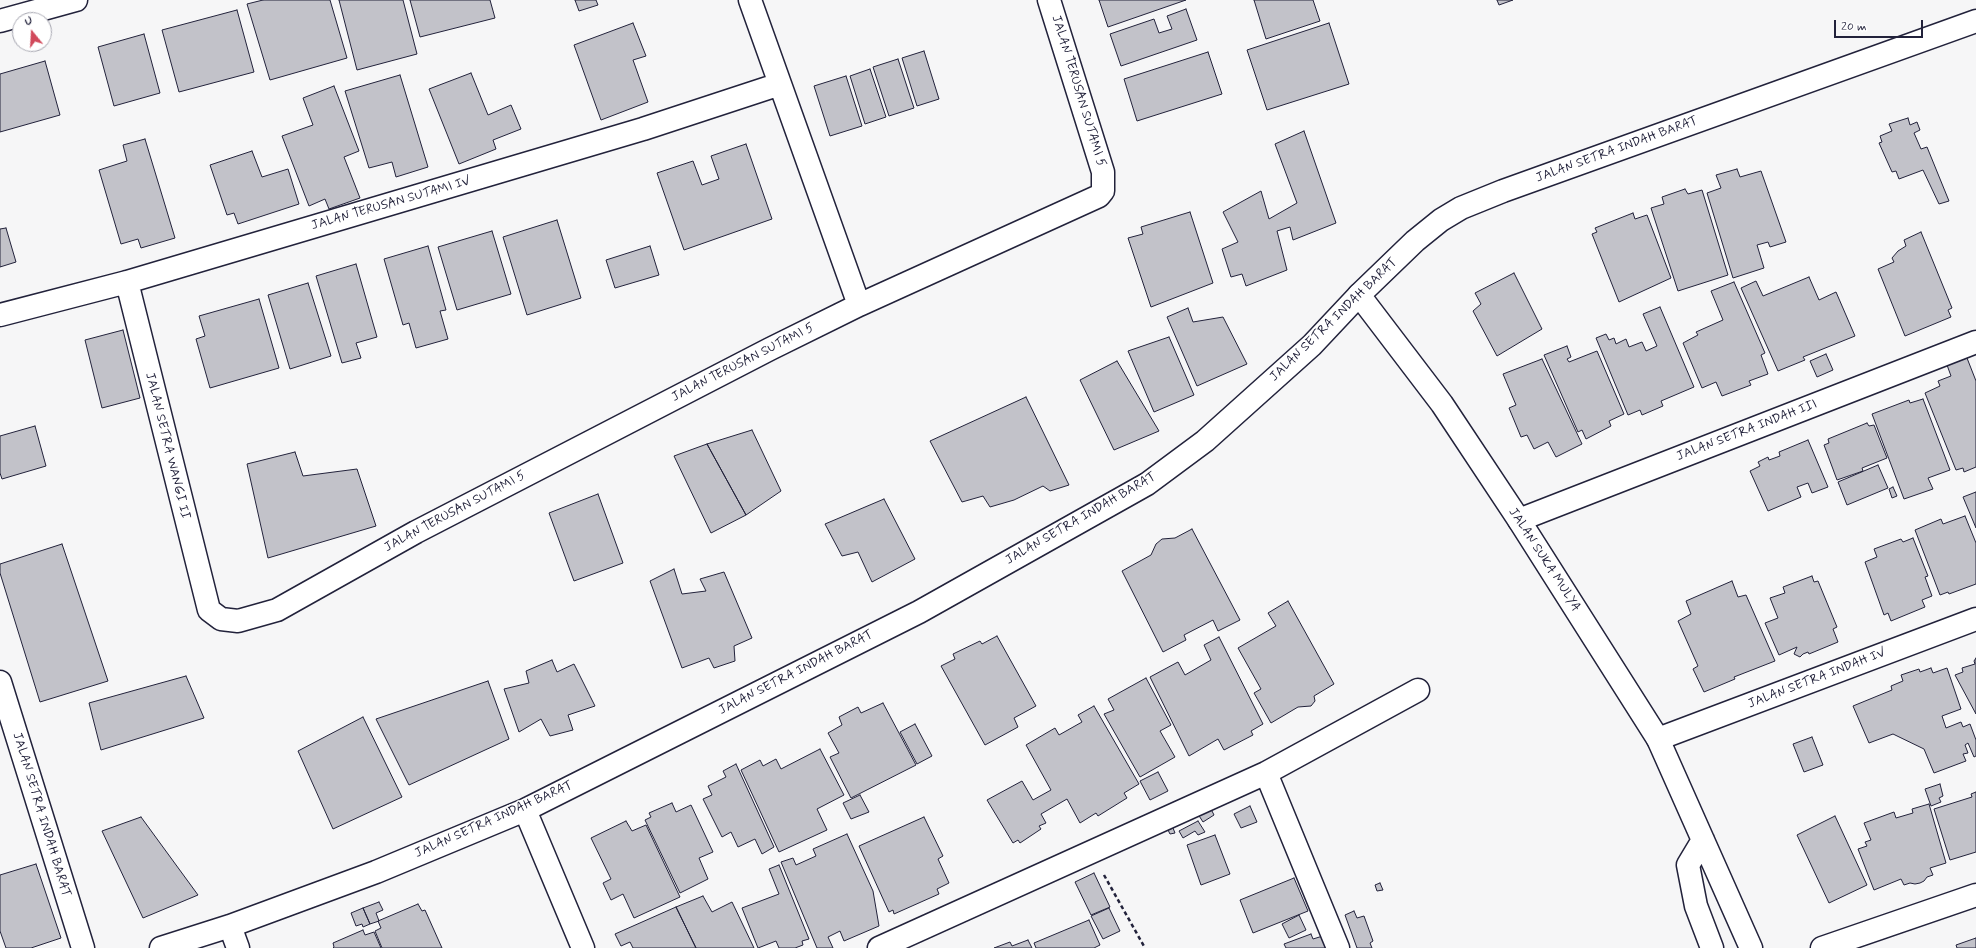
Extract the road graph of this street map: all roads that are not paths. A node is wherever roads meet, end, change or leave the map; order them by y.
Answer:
1 (76, 0) edge
2 (750, 0) edge
3 (1049, 0) edge
4 (0, 21) edge
5 (1976, 22) edge
6 (780, 84) junction
7 (127, 282) junction
8 (1359, 295) junction
9 (858, 305) junction
10 (0, 315) edge
11 (1976, 342) edge
12 (1519, 520) junction
13 (209, 610) joint
14 (1976, 619) edge
15 (0, 682) edge
16 (1418, 690) dead end
17 (1658, 739) junction
18 (1266, 773) junction
19 (525, 810) junction
20 (1703, 840) junction
21 (1976, 895) edge
22 (230, 926) junction
23 (83, 948) edge
24 (161, 948) edge
25 (238, 948) edge
26 (583, 948) edge
27 (879, 948) edge
28 (1338, 948) edge
29 (1712, 948) edge
30 (1751, 948) edge
31 (1822, 948) edge

1 - 4 street
2 - 6 street
3 - 9 street, JALAN TERUSAN SUTAMI 5
5 - 8 street, JALAN SETRA INDAH BARAT
6 - 7 street, JALAN TERUSAN SUTAMI IV
6 - 9 street
7 - 10 street, JALAN TERUSAN SUTAMI IV
7 - 13 street, JALAN SETRA WANGI II
8 - 12 street, JALAN SUKA MULYA
8 - 19 street, JALAN SETRA INDAH BARAT
9 - 13 street, JALAN TERUSAN SUTAMI 5
11 - 12 street, JALAN SETRA INDAH III
12 - 17 street, JALAN SUKA MULYA
14 - 17 street, JALAN SETRA INDAH IV
15 - 23 street, JALAN SETRA INDAH BARAT
16 - 18 street
17 - 20 street, JALAN SUKA MULYA
18 - 27 street
18 - 28 street
19 - 22 street, JALAN SETRA INDAH BARAT
19 - 26 street
20 - 29 street
20 - 30 street, JALAN SUKA MULYA
21 - 31 street
22 - 24 street, JALAN SETRA INDAH BARAT
22 - 25 street

